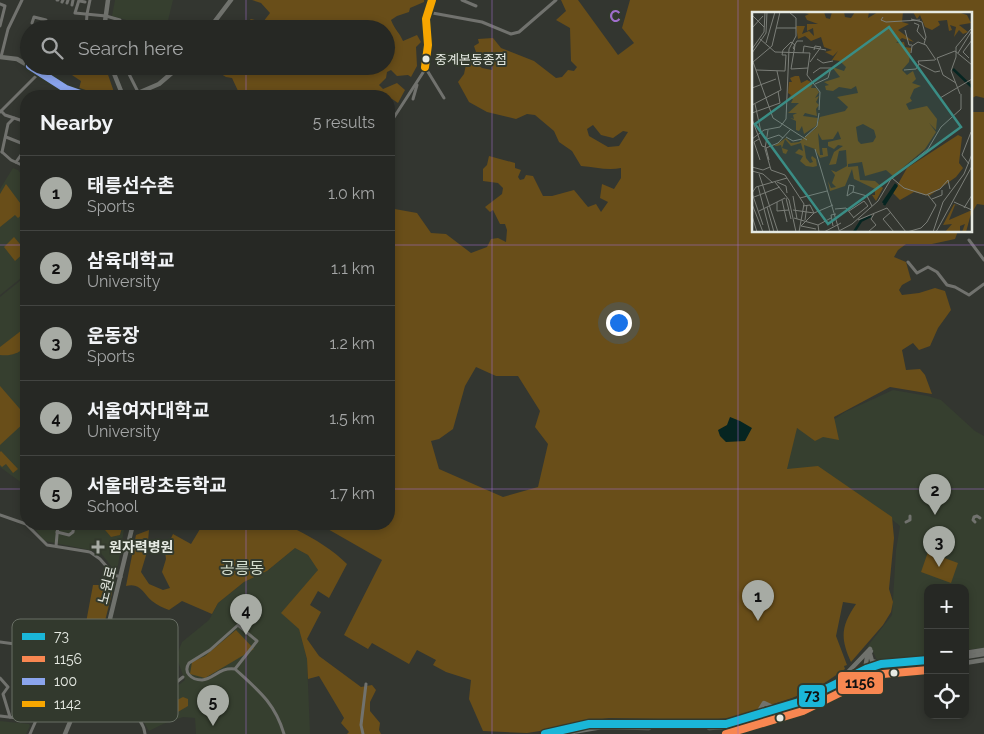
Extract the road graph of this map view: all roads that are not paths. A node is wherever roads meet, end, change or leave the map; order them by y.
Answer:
1 (22, 0) edge
2 (78, 0) edge
3 (90, 0) edge
4 (108, 0) edge
5 (232, 0) edge
6 (432, 0) edge
7 (462, 0) edge
8 (556, 0) edge
9 (85, 2) dead end
10 (0, 4) edge
11 (72, 5) dead end
12 (476, 6) dead end
13 (427, 12) junction
14 (87, 14) junction
15 (106, 16) junction
16 (33, 20) edge
17 (46, 20) dead end
18 (87, 20) edge
19 (105, 20) edge
20 (120, 20) edge
21 (216, 20) edge
22 (0, 27) edge
23 (8, 30) junction
24 (0, 57) edge
25 (20, 61) edge
26 (425, 67) junction
27 (37, 75) edge
28 (45, 75) edge
29 (115, 75) edge
30 (130, 75) edge
31 (170, 75) edge
32 (417, 83) junction
33 (22, 90) edge
34 (69, 90) edge
35 (121, 90) edge
36 (137, 90) edge
37 (147, 90) edge
38 (20, 92) edge
39 (444, 98) dead end
40 (413, 99) dead end
41 (0, 112) edge
42 (5, 115) junction
43 (395, 116) edge
44 (14, 118) junction
45 (20, 120) edge
46 (8, 124) junction
47 (6, 137) junction
48 (20, 143) edge
49 (1, 151) edge
50 (20, 156) edge
51 (16, 162) junction
52 (20, 164) edge
53 (970, 240) dead end
54 (984, 260) edge
55 (908, 262) dead end
56 (984, 284) edge
57 (0, 515) edge
58 (910, 516) dead end
59 (20, 522) edge
60 (906, 522) dead end
61 (34, 530) edge
62 (74, 530) edge
63 (132, 530) edge
64 (57, 532) joint
65 (56, 546) junction
66 (121, 578) junction
67 (110, 619) edge
68 (871, 650) junction
69 (984, 655) edge
70 (969, 657) edge
71 (924, 662) edge
72 (924, 662) edge
73 (881, 664) junction
74 (867, 668) junction
75 (235, 669) junction
76 (877, 670) junction
77 (859, 676) junction
78 (183, 677) dead end
79 (0, 678) edge
80 (178, 681) edge
81 (366, 684) dead end
82 (825, 689) junction
83 (778, 711) junction
84 (0, 716) edge
85 (757, 716) junction
86 (10, 717) joint
87 (35, 722) edge
88 (70, 722) edge
89 (142, 722) edge
90 (745, 724) junction
91 (30, 734) edge
92 (65, 734) edge
93 (146, 734) edge
94 (284, 734) edge
95 (363, 734) edge
96 (545, 734) edge
97 (561, 734) edge

1 - 23 street
2 - 9 street
2 - 11 street
2 - 14 street
3 - 14 street
4 - 15 main road
5 - 21 main road
6 - 13 street
7 - 12 street
8 - 13 street
10 - 22 street
13 - 26 street
14 - 15 street
14 - 18 street
15 - 19 main road
15 - 20 street
16 - 17 street
22 - 23 street
23 - 24 street
24 - 25 main road
26 - 32 street
26 - 39 street
27 - 33 street
28 - 34 main road
29 - 35 main road
30 - 36 street
31 - 37 main road
32 - 40 street
32 - 43 street
38 - 41 street
41 - 42 street
42 - 44 street
42 - 46 street
44 - 45 street
44 - 46 street
46 - 47 street
47 - 48 street
47 - 49 street
49 - 51 street
50 - 51 street
51 - 52 street
53 - 54 street
55 - 56 street
57 - 59 street
58 - 60 street
61 - 65 street
62 - 64 street
63 - 66 main road, 노원로
64 - 65 street
65 - 66 street
66 - 67 main road, 노원로
68 - 73 main road
68 - 74 main road
68 - 82 main road
69 - 70 main road
71 - 73 main road
72 - 76 main road
73 - 74 main road
74 - 76 main road
74 - 77 main road
74 - 82 main road
75 - 75 street
75 - 94 street
76 - 77 main road
77 - 83 main road
78 - 80 street
79 - 86 street
81 - 95 street
82 - 83 main road
83 - 85 main road
83 - 85 main road
83 - 90 main road
84 - 86 street
85 - 90 main road
85 - 96 main road
87 - 91 street
88 - 92 main road, 노원로
89 - 93 street
90 - 97 main road

